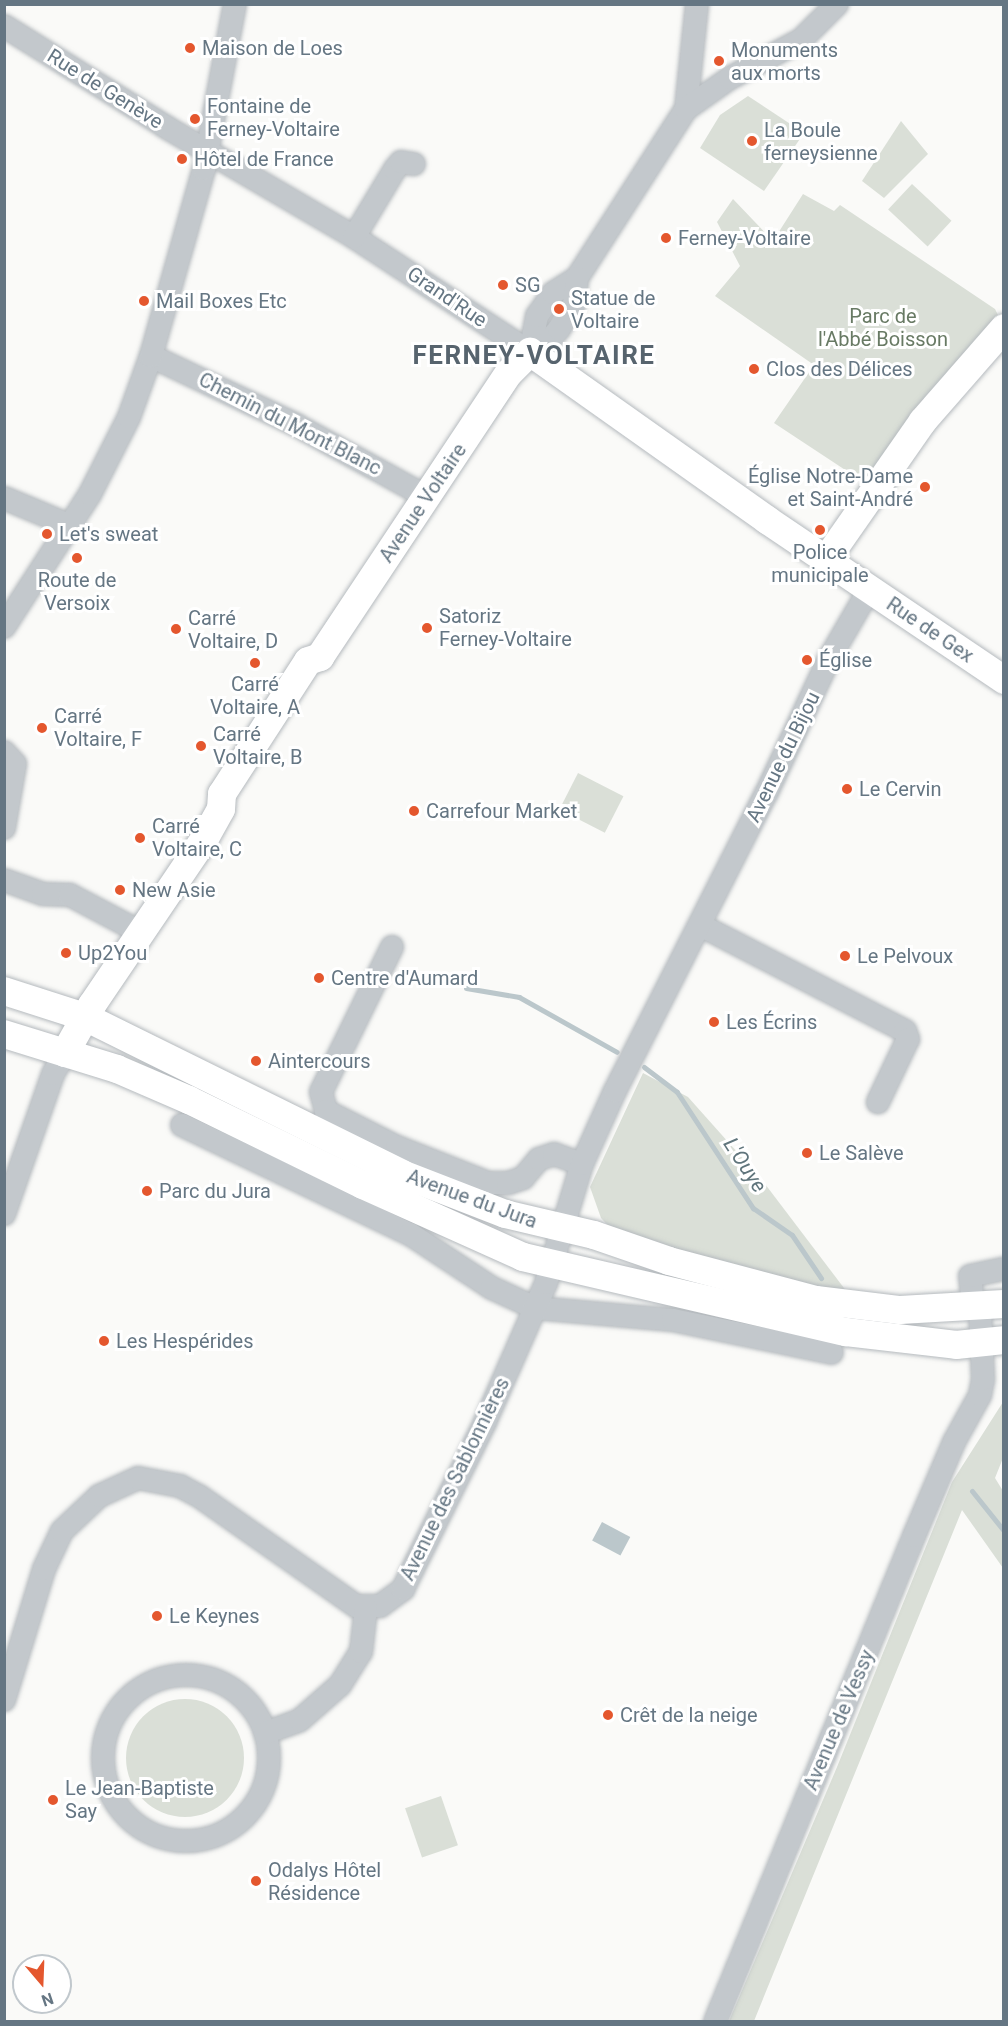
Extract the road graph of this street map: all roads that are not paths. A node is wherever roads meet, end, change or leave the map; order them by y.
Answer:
1 (235, 4) edge
2 (697, 4) edge
3 (837, 4) edge
4 (4, 26) edge
5 (686, 109) junction
6 (207, 150) junction
7 (414, 164) dead end
8 (354, 237) junction
9 (1004, 328) edge
10 (530, 352) junction
11 (151, 356) junction
12 (427, 497) junction
13 (4, 498) edge
14 (71, 526) junction
15 (826, 560) junction
16 (869, 590) junction
17 (4, 627) edge
18 (1004, 680) edge
19 (4, 752) edge
20 (4, 828) edge
21 (4, 880) edge
22 (700, 925) junction
23 (142, 933) junction
24 (392, 947) dead end
25 (4, 991) edge
26 (85, 1017) junction
27 (4, 1034) edge
28 (65, 1053) junction
29 (878, 1102) dead end
30 (182, 1125) dead end
31 (582, 1164) junction
32 (4, 1214) edge
33 (563, 1228) junction
34 (554, 1264) junction
35 (1004, 1269) edge
36 (980, 1307) edge
37 (535, 1308) junction
38 (984, 1343) edge
39 (832, 1353) dead end
40 (366, 1608) junction
41 (4, 1700) edge
42 (266, 1733) junction
43 (715, 2022) edge

1 - 6 street
2 - 5 street, Avenue Voltaire
3 - 5 street, Avenue Voltaire
4 - 6 street, Rue de Genève
5 - 10 street, Avenue Voltaire
6 - 8 street, Grand'Rue
6 - 11 street
7 - 8 street
8 - 10 street, Grand'Rue
9 - 15 main road
10 - 12 main road, Avenue Voltaire
10 - 15 main road, Grand'Rue
11 - 12 street, Chemin du Mont Blanc
11 - 14 street
12 - 23 main road, Avenue Voltaire
13 - 14 street
14 - 17 street
15 - 16 main road, Rue de Gex
16 - 18 main road, Rue de Gex
16 - 22 street, Avenue du Bijou
19 - 20 street
21 - 23 street
22 - 29 street
22 - 31 street, Avenue du Bijou
23 - 26 main road, Avenue Voltaire
24 - 31 street
25 - 26 main road, Avenue du Jura
26 - 28 main road, Avenue Voltaire
26 - 33 main road, Avenue du Jura
27 - 28 main road, Avenue du Jura
28 - 32 street
28 - 34 main road, Avenue du Jura
30 - 37 street
31 - 33 street, Avenue du Bijou
33 - 34 street, Avenue du Bijou
33 - 36 main road, Avenue du Jura
34 - 37 street, Avenue des Sablonnières
34 - 38 main road, Avenue du Jura
35 - 36 street, Avenue de Vessy
36 - 38 street, Avenue de Vessy
37 - 39 street
37 - 40 street, Avenue des Sablonnières
38 - 43 street, Avenue de Vessy
40 - 41 street
40 - 42 street
42 - 42 street

